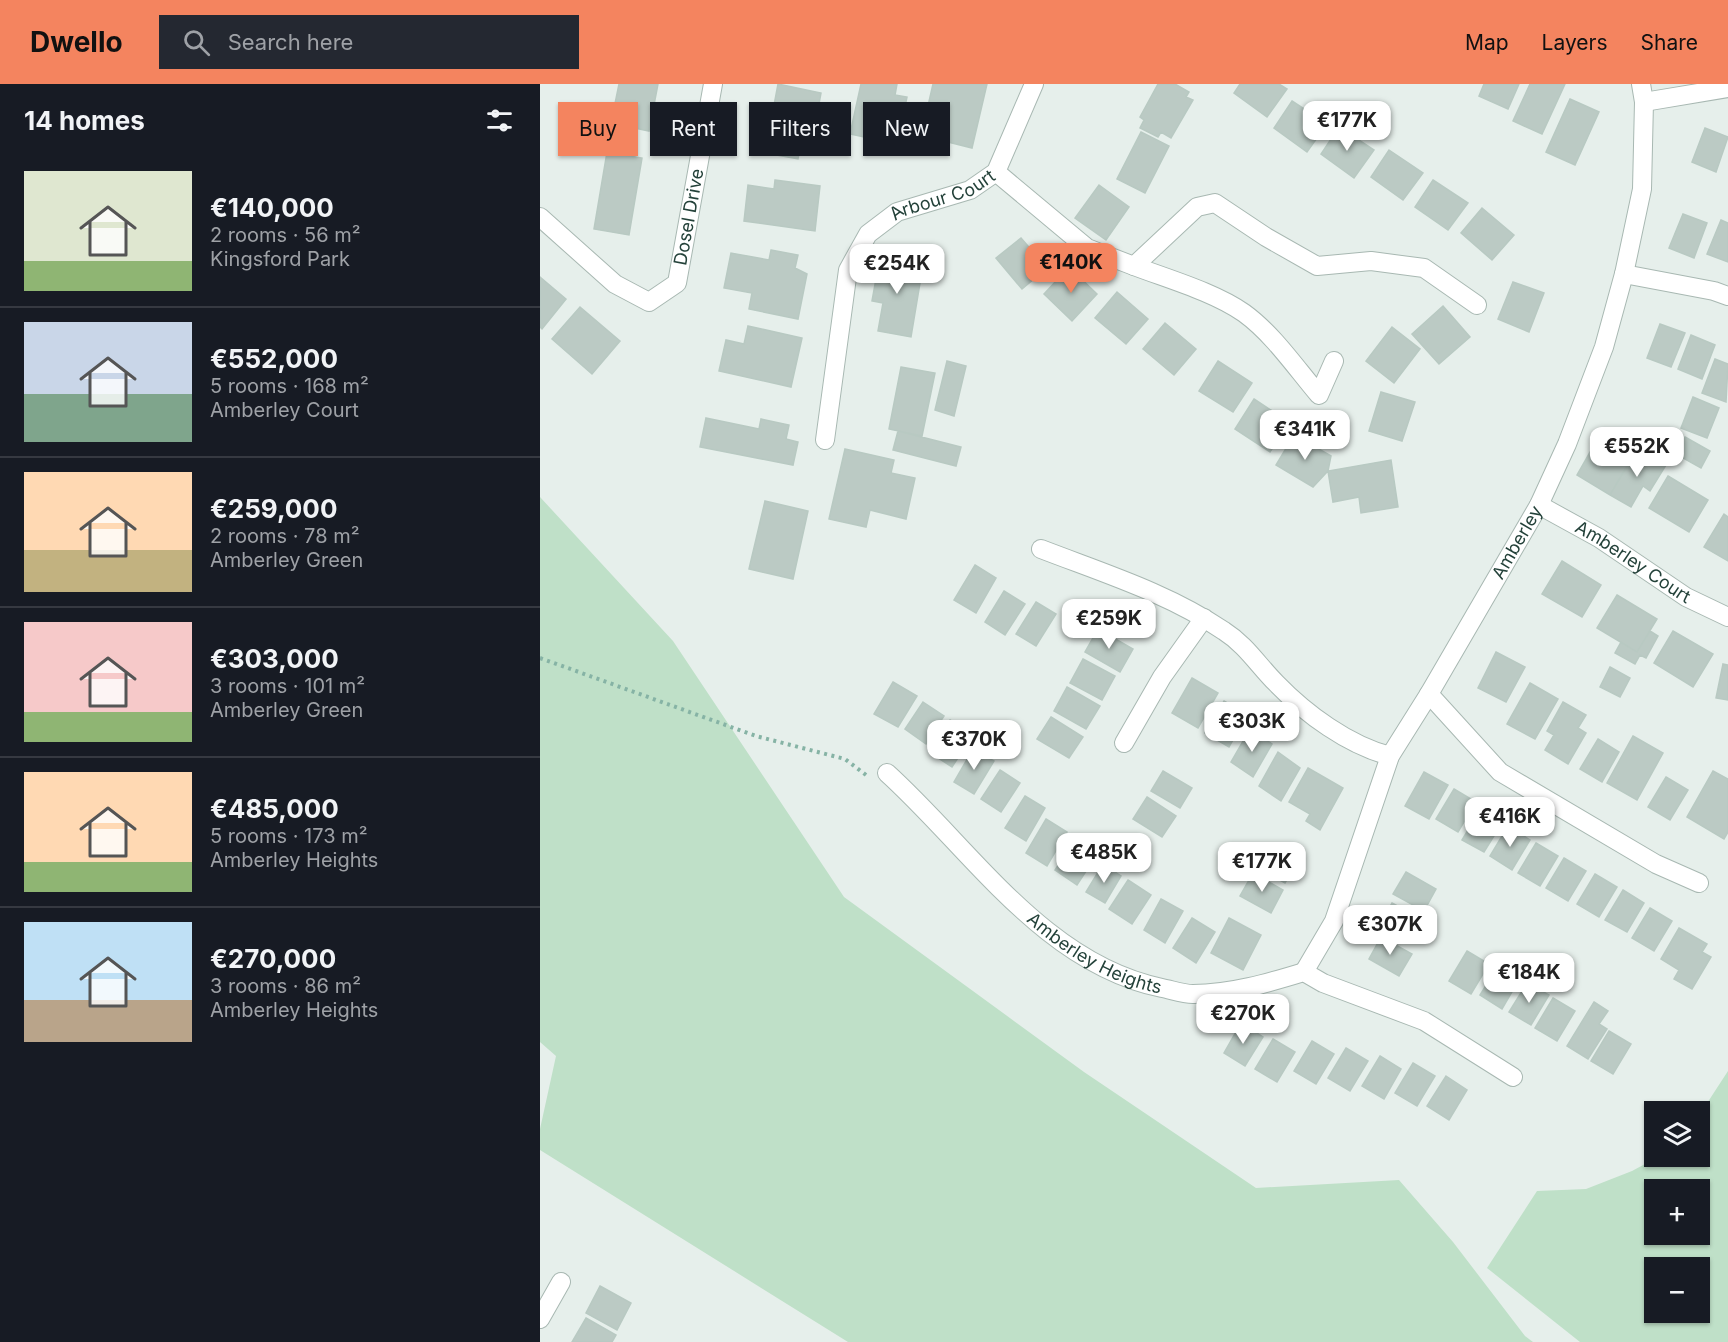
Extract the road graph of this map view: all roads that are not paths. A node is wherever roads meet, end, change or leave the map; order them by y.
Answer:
1 (713, 84) edge
2 (1034, 84) edge
3 (1728, 88) edge
4 (1642, 93) edge
5 (996, 172) junction
6 (540, 217) edge
7 (1134, 266) junction
8 (1624, 274) junction
9 (1728, 296) edge
10 (1477, 305) dead end
11 (1334, 361) dead end
12 (825, 440) dead end
13 (1539, 505) junction
14 (1041, 549) dead end
15 (1728, 617) edge
16 (1204, 618) junction
17 (1429, 694) junction
18 (1124, 743) dead end
19 (1390, 756) junction
20 (887, 773) road end
21 (1699, 883) dead end
22 (1304, 972) junction
23 (1513, 1077) dead end
24 (561, 1282) dead end
25 (540, 1319) edge

1 - 6 street, Dosel Drive
2 - 5 street, Arbour Court
3 - 4 street
4 - 8 street, Amberley
5 - 7 street
5 - 12 street, Arbour Court
7 - 10 street
7 - 11 street
8 - 9 street
8 - 13 street, Amberley
13 - 15 street, Amberley Court
13 - 17 street, Amberley
14 - 16 street
16 - 18 street
16 - 19 street
17 - 19 street, Amberley
17 - 21 street
19 - 22 street, Amberley
20 - 22 street, Amberley Heights
22 - 23 street
24 - 25 street

